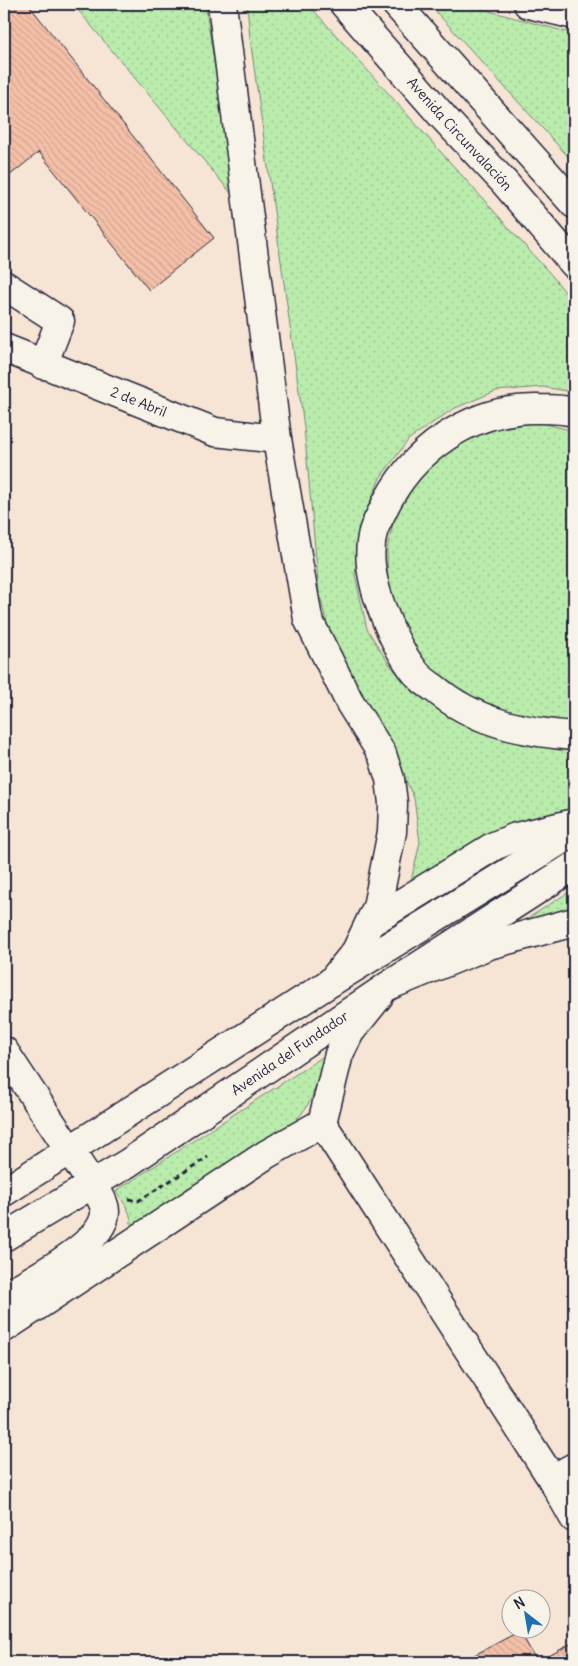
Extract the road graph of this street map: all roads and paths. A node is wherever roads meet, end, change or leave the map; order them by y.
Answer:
1 (222, 4) edge
2 (344, 4) edge
3 (396, 4) edge
4 (528, 4) edge
5 (574, 15) edge
6 (574, 204) edge
7 (574, 264) edge
8 (4, 285) edge
9 (4, 348) edge
10 (43, 365) junction
11 (574, 412) edge
12 (277, 439) junction
13 (574, 736) edge
14 (574, 823) edge
15 (574, 832) edge
16 (574, 866) edge
17 (371, 922) junction
18 (574, 922) edge
19 (331, 982) junction
20 (388, 986) junction
21 (4, 1051) edge
22 (322, 1123) junction
23 (71, 1150) junction
24 (213, 1155) dead end
25 (4, 1192) edge
26 (98, 1195) junction
27 (4, 1237) edge
28 (4, 1296) edge
29 (4, 1328) edge
30 (563, 1473) edge
31 (574, 1518) edge

1 - 12 main road
2 - 7 main road, Avenida Circunvalación
3 - 6 main road
4 - 5 main road
8 - 10 main road
9 - 10 main road, 2 de Abril
10 - 12 main road, 2 de Abril
11 - 13 main road
12 - 17 main road
14 - 17 main road
15 - 19 main road
16 - 20 main road, Avenida del Fundador
17 - 19 main road
18 - 20 main road
19 - 23 main road
20 - 22 main road
20 - 26 main road, Avenida del Fundador
21 - 23 main road
22 - 29 main road
22 - 30 main road
23 - 25 main road
23 - 26 main road
24 - 26 path
26 - 27 main road, Avenida del Fundador
26 - 28 main road
30 - 31 main road

